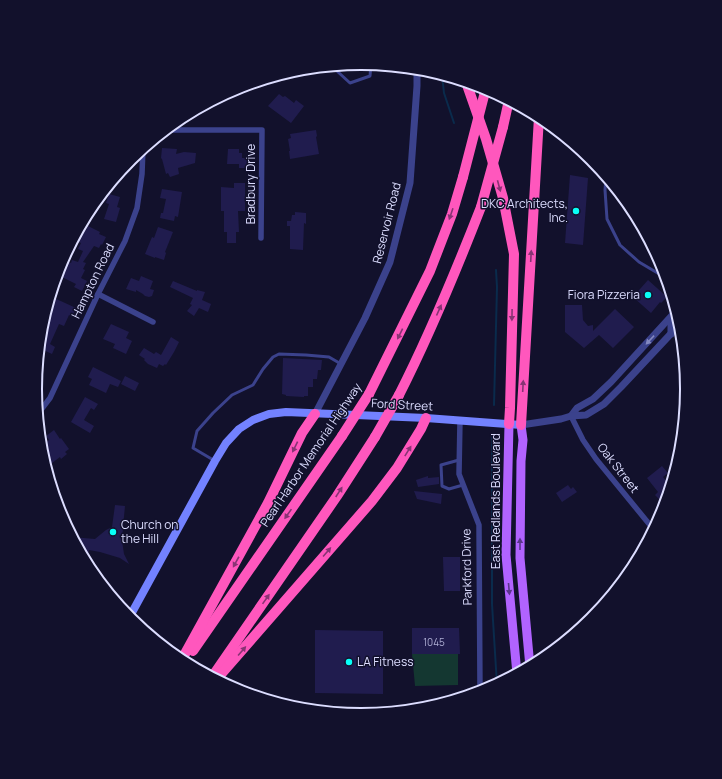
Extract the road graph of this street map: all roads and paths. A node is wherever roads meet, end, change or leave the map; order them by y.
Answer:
1 (370, 70) edge
2 (337, 71) edge
3 (417, 76) edge
4 (468, 89) edge
5 (484, 95) edge
6 (507, 106) edge
7 (539, 124) edge
8 (176, 130) edge
9 (143, 157) edge
10 (605, 184) edge
11 (262, 238) dead end
12 (658, 273) edge
13 (98, 294) junction
14 (671, 316) edge
15 (153, 322) dead end
16 (673, 322) edge
17 (674, 330) edge
18 (671, 334) junction
19 (341, 364) junction
20 (43, 408) edge
21 (315, 414) junction
22 (571, 416) junction
23 (426, 418) junction
24 (460, 420) junction
25 (509, 424) junction
26 (521, 424) junction
27 (459, 460) junction
28 (215, 461) junction
29 (463, 485) junction
30 (650, 525) edge
31 (132, 612) edge
32 (184, 655) edge
33 (188, 657) edge
34 (529, 660) edge
35 (516, 668) edge
36 (215, 673) edge
37 (220, 676) edge
38 (480, 685) edge

1 - 2 lane
3 - 19 street, Reservoir Road
4 -> 25 highway
5 -> 33 highway, Pearl Harbor Memorial Highway, bridge
36 -> 6 highway, bridge
26 -> 7 highway
8 - 11 street, Bradbury Drive
9 - 13 street, Hampton Road
10 - 12 lane
13 - 15 street
13 - 20 street, Hampton Road
14 -> 22 street, Ford Street
16 - 18 street
17 - 18 street, Ford Street
18 - 22 street, Ford Street
19 - 21 street, Reservoir Road
19 - 28 lane
21 - 23 main road, Ford Street
21 - 28 main road, Ford Street
21 -> 32 highway
22 - 26 street, Ford Street
22 - 30 street, Oak Street
23 - 24 main road, Ford Street
37 -> 23 highway
24 - 25 main road, Ford Street
24 - 27 street, Parkford Drive
25 - 26 main road, Ford Street
25 -> 35 main road, East Redlands Boulevard
34 -> 26 main road, East Redlands Boulevard
27 - 29 street, Parkford Drive
27 - 29 lane
28 - 31 main road, Ford Street
29 - 38 street, Parkford Drive

